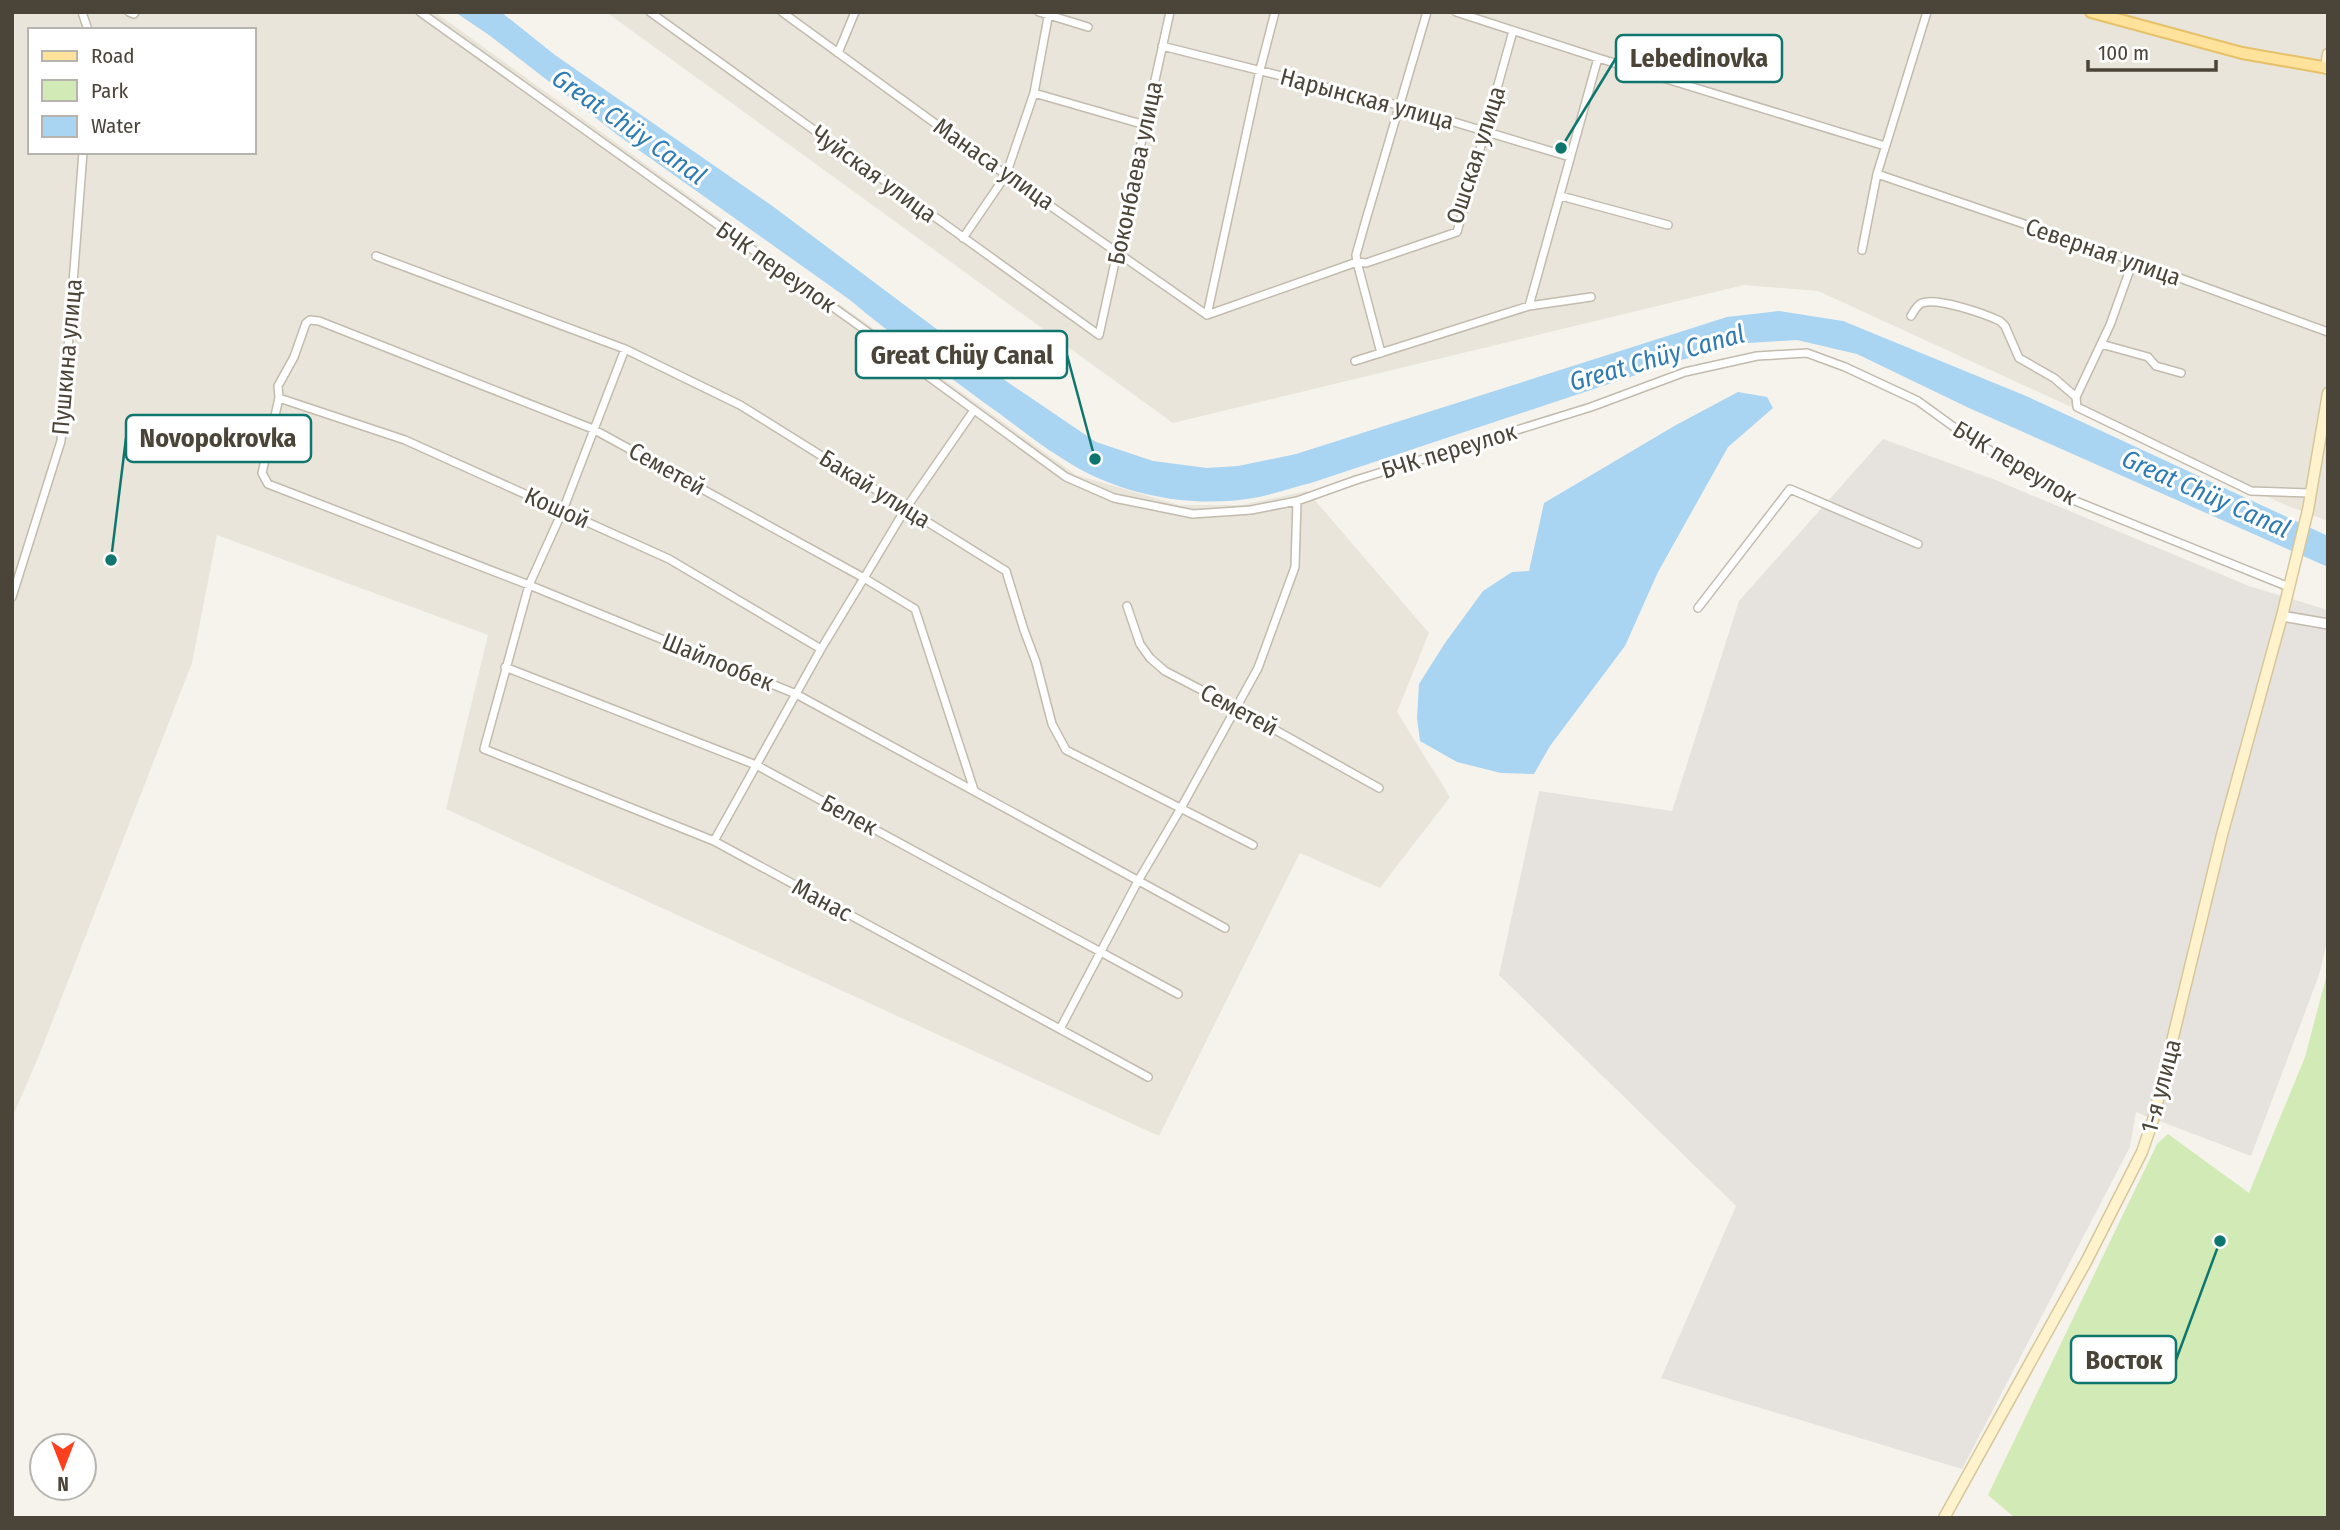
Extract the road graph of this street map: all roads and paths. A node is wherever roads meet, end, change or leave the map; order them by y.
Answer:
1 (420, 12) edge
2 (650, 12) edge
3 (782, 12) edge
4 (855, 12) edge
5 (1039, 12) edge
6 (1170, 12) edge
7 (1275, 12) edge
8 (1427, 12) edge
9 (1456, 12) edge
10 (1927, 12) edge
11 (2091, 12) edge
12 (1049, 14) edge
13 (1088, 27) dead end
14 (1513, 31) junction
15 (1162, 46) junction
16 (838, 53) junction
17 (2328, 54) edge
18 (1598, 58) junction
19 (2327, 68) edge
20 (1260, 70) junction
21 (1034, 93) junction
22 (1401, 106) junction
23 (1145, 125) junction
24 (1485, 132) junction
25 (1885, 146) junction
26 (83, 154) edge
27 (1570, 157) junction
28 (1877, 174) junction
29 (1006, 175) junction
30 (1560, 196) junction
31 (1668, 225) dead end
32 (963, 238) junction
33 (1862, 250) dead end
34 (1119, 251) junction
35 (376, 256) dead end
36 (2133, 261) junction
37 (1357, 262) junction
38 (1591, 297) dead end
39 (1529, 306) junction
40 (1207, 315) junction
41 (1912, 316) dead end
42 (2328, 332) edge
43 (1099, 335) joint
44 (2101, 344) junction
45 (625, 349) junction
46 (1381, 353) junction
47 (1355, 361) dead end
48 (2181, 373) dead end
49 (2328, 393) edge
50 (2076, 397) junction
51 (279, 398) junction
52 (974, 410) junction
53 (593, 429) junction
54 (2311, 494) junction
55 (1297, 501) junction
56 (906, 508) junction
57 (563, 510) junction
58 (1918, 544) dead end
59 (864, 578) junction
60 (529, 585) junction
61 (2289, 587) junction
62 (12, 597) edge
63 (1127, 606) dead end
64 (1698, 608) dead end
65 (2282, 616) junction
66 (2328, 624) edge
67 (821, 649) junction
68 (505, 667) junction
69 (796, 694) junction
70 (1236, 708) junction
71 (756, 765) junction
72 (1379, 788) dead end
73 (974, 790) junction
74 (1181, 808) junction
75 (714, 841) junction
76 (1253, 845) dead end
77 (1138, 881) junction
78 (1225, 928) dead end
79 (1101, 951) junction
80 (1178, 994) dead end
81 (1060, 1029) junction
82 (1148, 1077) dead end
83 (1944, 1518) edge

1 - 52 street, БЧК переулок
2 - 32 street, Чуйская улица
3 - 16 street, Манаса улица
4 - 16 street
5 - 12 street
6 - 15 street, Боконбаева улица
7 - 20 street
8 - 22 street
9 - 14 street
10 - 25 street
11 - 19 main road
12 - 13 street
12 - 21 street
14 - 18 street
14 - 24 street, Ошская улица
15 - 20 street, Нарынская улица
15 - 23 street, Боконбаева улица
16 - 29 street, Манаса улица
17 - 19 main road
18 - 25 street
18 - 27 street
20 - 22 street, Нарынская улица
20 - 40 street
21 - 23 street
21 - 29 street
22 - 24 street, Нарынская улица
22 - 37 street
23 - 34 street, Боконбаева улица
24 - 27 street, Нарынская улица
24 - 37 street, Ошская улица
25 - 28 street
26 - 62 street, Пушкина улица
27 - 30 street
28 - 33 street
28 - 36 street, Северная улица
29 - 32 street
29 - 34 street, Манаса улица
30 - 31 street
30 - 39 street
32 - 43 street, Чуйская улица
34 - 40 street, Манаса улица
34 - 43 street, Боконбаева улица
35 - 45 street, Бакай улица
36 - 42 street, Северная улица
36 - 44 street
37 - 40 street
37 - 46 street
38 - 39 street
39 - 46 street
41 - 50 street
44 - 48 street
44 - 50 street
45 - 53 street
45 - 56 street, Бакай улица
46 - 47 street
49 - 54 main road, 1-я улица
50 - 54 street
51 - 53 street, Семетей
51 - 57 street, Кошой
51 - 60 street, Шайлообек
52 - 55 street, БЧК переулок
52 - 56 street
53 - 57 street
53 - 59 street, Семетей
54 - 61 main road, 1-я улица
55 - 61 street, БЧК переулок
55 - 70 street
56 - 59 street
56 - 74 street, Бакай улица
57 - 60 street
57 - 67 street, Кошой
58 - 64 street
59 - 67 street
59 - 73 street, Семетей
60 - 68 street
60 - 69 street, Шайлообек
61 - 65 main road, 1-я улица
63 - 70 street, Семетей
65 - 66 street
65 - 83 main road, 1-я улица
67 - 69 street
68 - 71 street, Белек
68 - 75 street, Манас
69 - 71 street
69 - 73 street, Шайлообек
70 - 72 street, Семетей
70 - 74 street
71 - 75 street
71 - 79 street, Белек
73 - 77 street, Шайлообек
74 - 76 street, Бакай улица
74 - 77 street
75 - 81 street, Манас
77 - 78 street, Шайлообек
77 - 79 street
79 - 80 street, Белек
79 - 81 street
81 - 82 street, Манас

